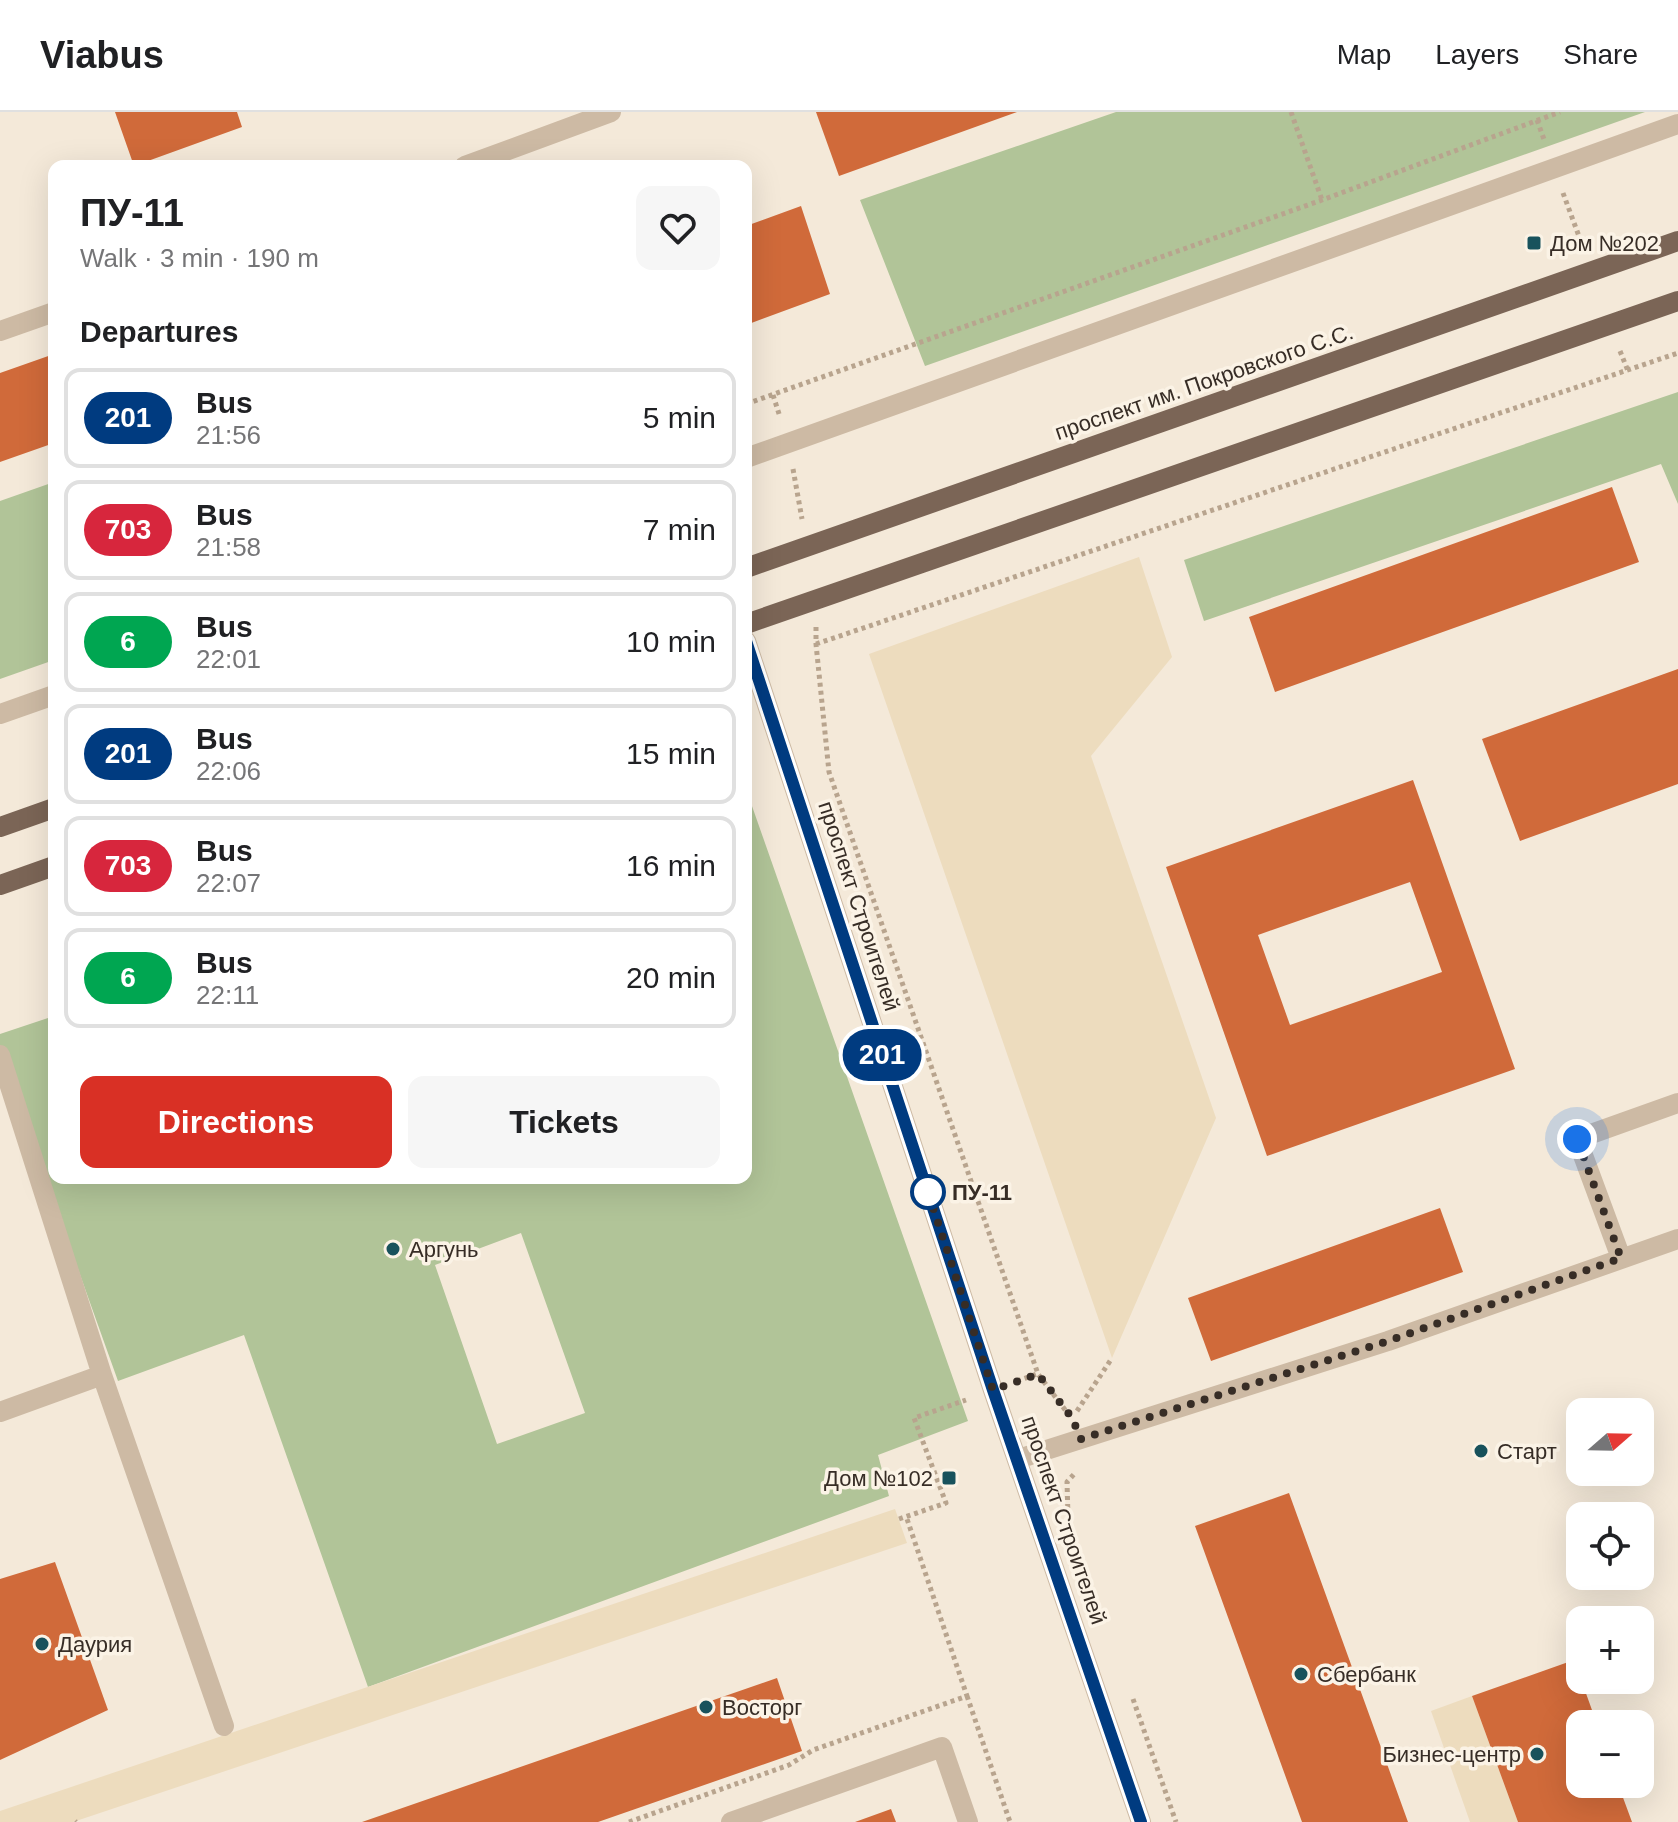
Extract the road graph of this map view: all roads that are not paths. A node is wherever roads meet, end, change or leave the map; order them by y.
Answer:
1 (611, 112) edge
2 (1678, 124) edge
3 (481, 160) edge
4 (1678, 241) edge
5 (1678, 301) edge
6 (48, 314) edge
7 (0, 331) edge
8 (752, 456) edge
9 (752, 566) edge
10 (752, 622) edge
11 (752, 659) edge
12 (48, 697) edge
13 (0, 714) edge
14 (48, 810) edge
15 (0, 827) edge
16 (48, 868) edge
17 (0, 885) edge
18 (0, 1055) edge
19 (1678, 1103) edge
20 (1678, 1239) edge
21 (1621, 1258) junction
22 (102, 1375) junction
23 (0, 1412) edge
24 (1018, 1459) junction
25 (224, 1726) dead end
26 (731, 1822) edge
27 (968, 1822) edge
28 (1141, 1822) edge

1 - 3 street
2 - 8 street
4 - 9 main road, проспект им. Покровского С.С.
5 - 10 main road
6 - 7 street
11 - 24 street, проспект Строителей
12 - 13 street
14 - 15 main road
16 - 17 main road
18 - 22 street
19 - 21 street
20 - 21 street
21 - 24 street
22 - 23 street
22 - 25 street
24 - 28 street, проспект Строителей
26 - 27 street

